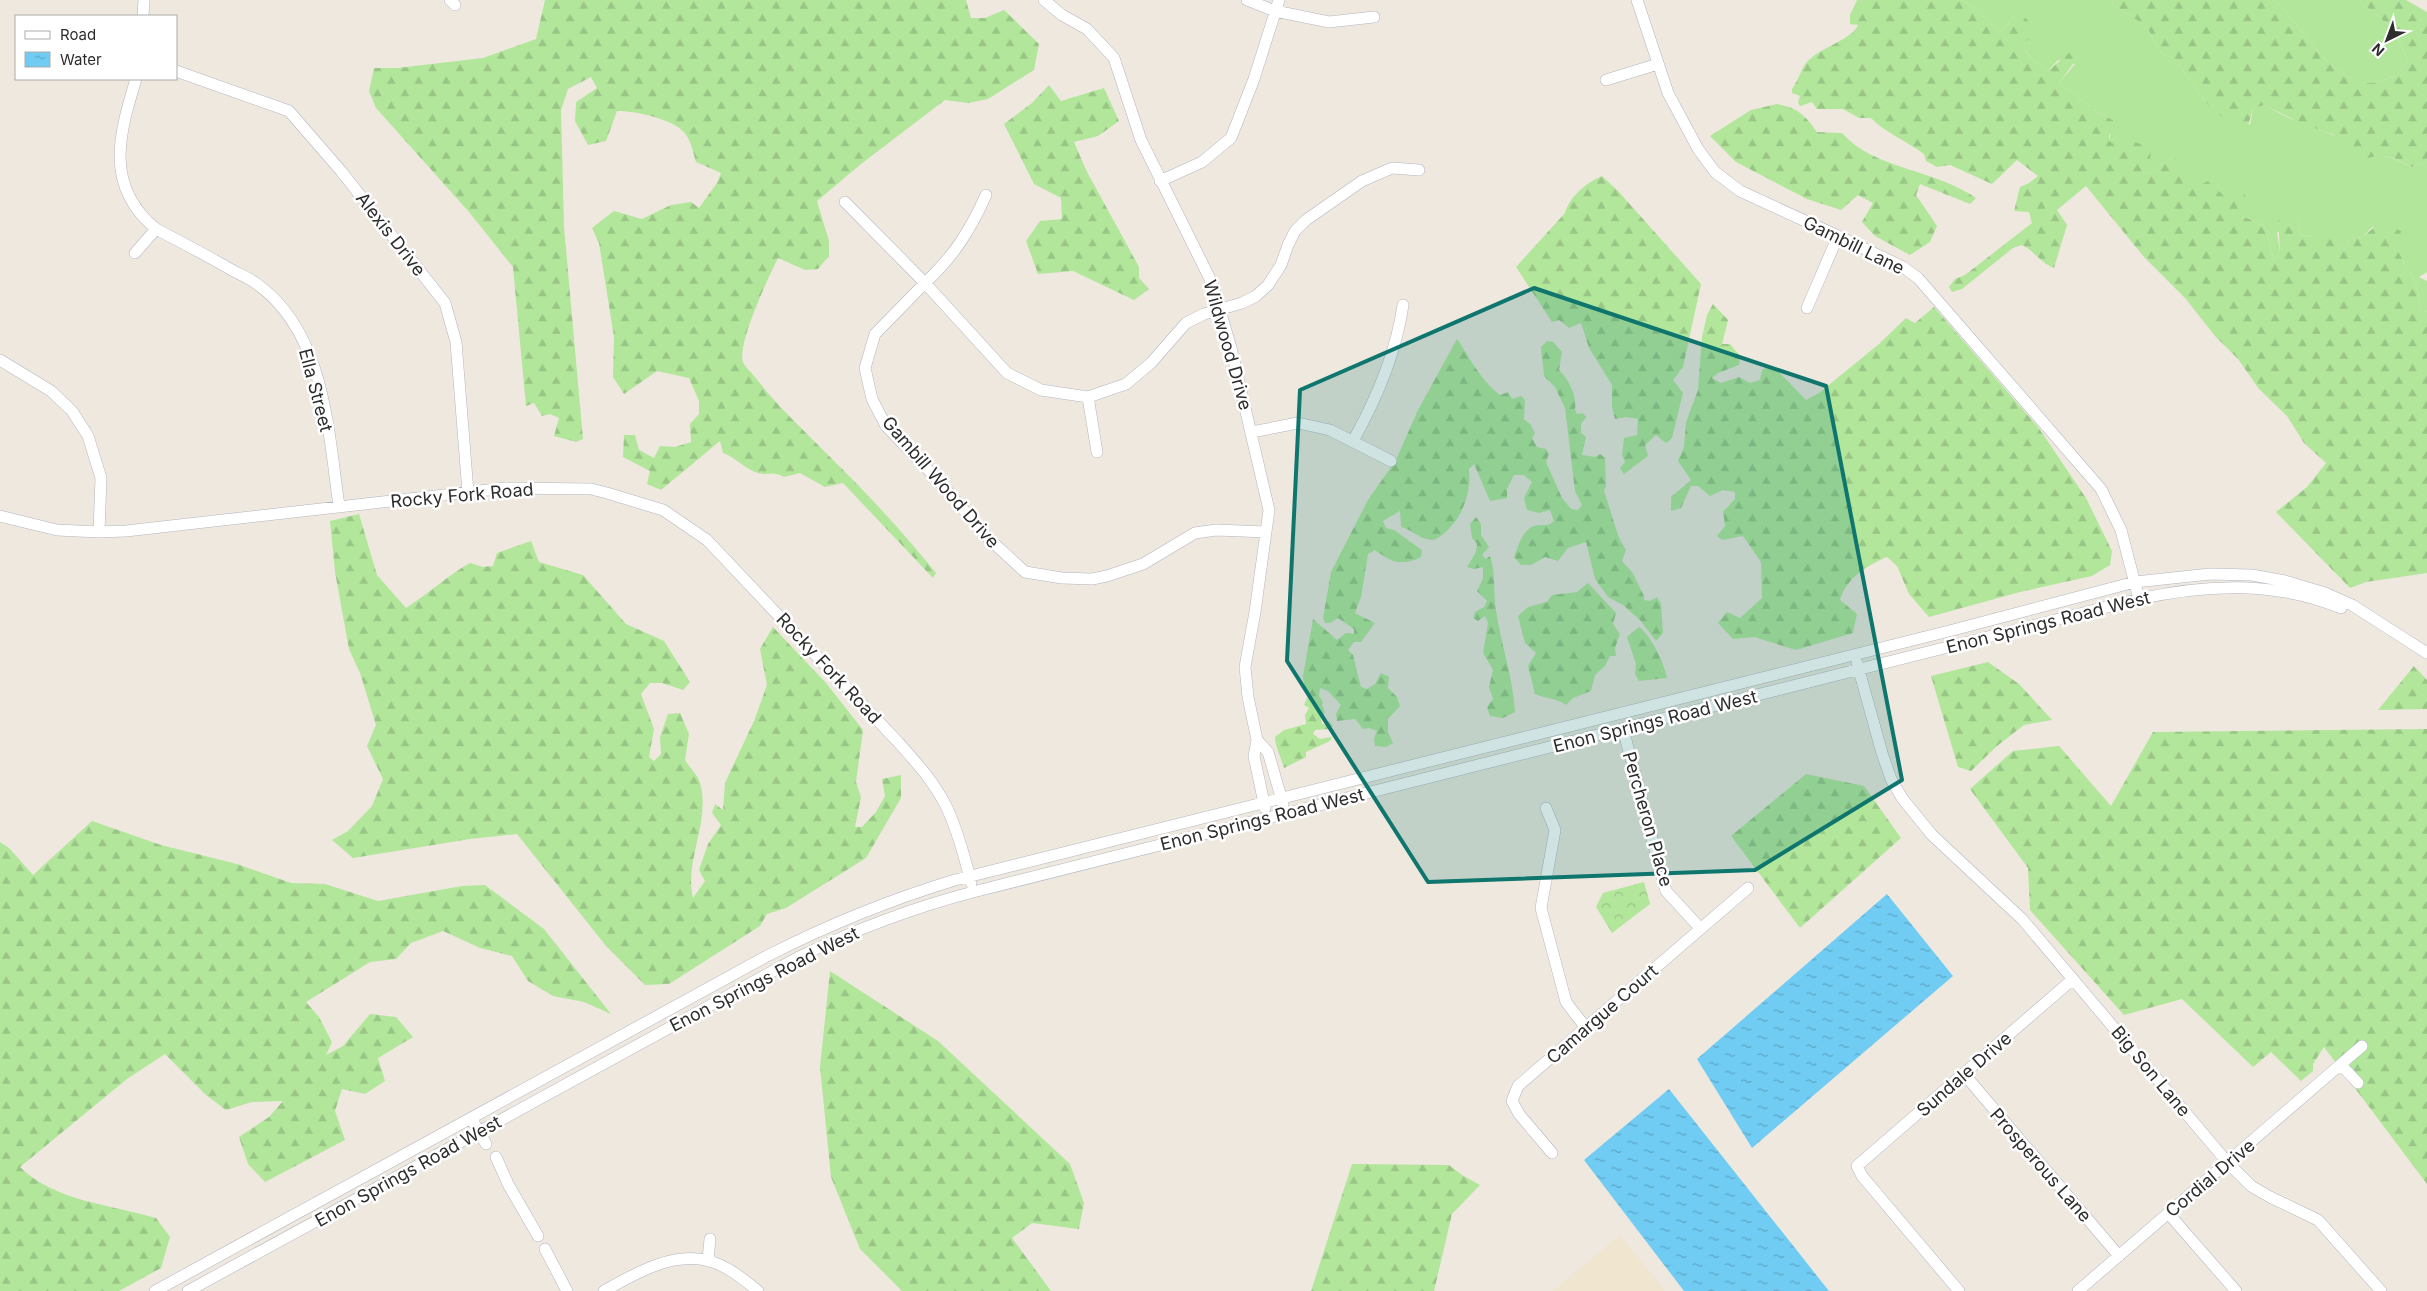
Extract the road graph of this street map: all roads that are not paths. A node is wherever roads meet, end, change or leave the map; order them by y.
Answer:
1 (144, 0) edge
2 (1044, 0) edge
3 (1247, 0) edge
4 (1637, 0) edge
5 (1277, 5) edge
6 (143, 15) edge
7 (1374, 17) dead end
8 (1658, 64) junction
9 (178, 72) edge
10 (136, 80) edge
11 (1606, 80) dead end
12 (1419, 170) dead end
13 (1160, 181) junction
14 (986, 196) dead end
15 (845, 202) dead end
16 (156, 228) junction
17 (1838, 236) junction
18 (135, 253) dead end
19 (925, 283) junction
20 (1403, 305) dead end
21 (1807, 308) dead end
22 (1220, 309) junction
23 (0, 360) edge
24 (1088, 397) junction
25 (1252, 432) junction
26 (1353, 441) junction
27 (1096, 452) dead end
28 (1391, 460) dead end
29 (468, 492) junction
30 (339, 506) junction
31 (0, 516) edge
32 (99, 532) junction
33 (1266, 532) junction
34 (2135, 582) junction
35 (2138, 599) junction
36 (2404, 639) junction
37 (2427, 653) edge
38 (1855, 654) junction
39 (1859, 669) junction
40 (1623, 729) junction
41 (1257, 740) junction
42 (1282, 798) junction
43 (1264, 802) junction
44 (1546, 808) dead end
45 (1286, 813) junction
46 (1267, 818) junction
47 (969, 876) junction
48 (1748, 888) dead end
49 (973, 892) junction
50 (1700, 928) junction
51 (2074, 979) junction
52 (1586, 1028) junction
53 (2362, 1046) dead end
54 (2341, 1065) junction
55 (1964, 1074) junction
56 (2358, 1083) dead end
57 (471, 1118) junction
58 (479, 1132) junction
59 (486, 1144) dead end
60 (1552, 1153) dead end
61 (496, 1157) dead end
62 (2228, 1163) junction
63 (2168, 1213) junction
64 (538, 1236) dead end
65 (710, 1239) dead end
66 (544, 1249) dead end
67 (2119, 1256) junction
68 (708, 1260) junction
69 (155, 1291) edge
70 (188, 1291) edge
71 (567, 1291) edge
72 (604, 1291) edge
73 (758, 1291) edge
74 (1959, 1291) edge
75 (2078, 1291) edge
76 (2236, 1291) edge
77 (2381, 1291) edge

1 - 6 street
2 - 13 street, Wildwood Drive
3 - 5 street
4 - 8 street, Gambill Lane
5 - 7 street
5 - 13 street
8 - 11 street
8 - 17 street, Gambill Lane
9 - 29 street, Alexis Drive
10 - 16 street, Ella Street
12 - 22 street
13 - 22 street, Wildwood Drive
14 - 19 street, Gambill Wood Drive
15 - 19 street
16 - 18 street
16 - 30 street, Ella Street
17 - 21 street
17 - 34 street, Gambill Lane
19 - 24 street
19 - 33 street, Gambill Wood Drive
20 - 26 street
22 - 24 street
22 - 25 street, Wildwood Drive
23 - 32 street
24 - 27 street
25 - 26 street
25 - 33 street, Wildwood Drive
26 - 28 street
29 - 30 street, Rocky Fork Road
29 - 47 street, Rocky Fork Road
30 - 32 street, Rocky Fork Road
31 - 32 street, Rocky Fork Road
33 - 41 street, Wildwood Drive
34 - 35 street, Gambill Lane
34 - 36 street, Enon Springs Road West
34 - 38 street, Enon Springs Road West
35 - 36 street, Enon Springs Road West
35 - 39 street, Enon Springs Road West
36 - 37 street
38 - 39 street, Big Son Lane
38 - 42 street, Enon Springs Road West
39 - 40 street, Enon Springs Road West
39 - 51 street, Big Son Lane
40 - 45 street, Enon Springs Road West
40 - 50 street, Percheron Place
41 - 42 street, Wildwood Drive
41 - 43 street, Wildwood Drive
42 - 43 street, Enon Springs Road West
42 - 45 street, Wildwood Drive
43 - 46 street, Wildwood Drive
43 - 47 street, Enon Springs Road West
44 - 52 street
45 - 46 street, Enon Springs Road West
46 - 49 street, Enon Springs Road West
47 - 49 street, Rocky Fork Road
47 - 57 street, Enon Springs Road West
48 - 50 street, Camargue Court
49 - 58 street, Enon Springs Road West
50 - 52 street, Camargue Court
51 - 55 street, Sundale Drive
51 - 62 street, Big Son Lane
52 - 60 street, Camargue Court
53 - 54 street, Cordial Drive
54 - 56 street
54 - 62 street, Cordial Drive
55 - 67 street, Prosperous Lane
55 - 74 street, Sundale Drive
57 - 58 street
57 - 69 street, Enon Springs Road West
58 - 59 street
58 - 70 street, Enon Springs Road West
61 - 64 street
62 - 63 street, Cordial Drive
62 - 77 street, Big Son Lane
63 - 67 street, Cordial Drive
63 - 76 street
65 - 68 street
66 - 71 street
67 - 75 street, Cordial Drive
68 - 72 street
68 - 73 street

